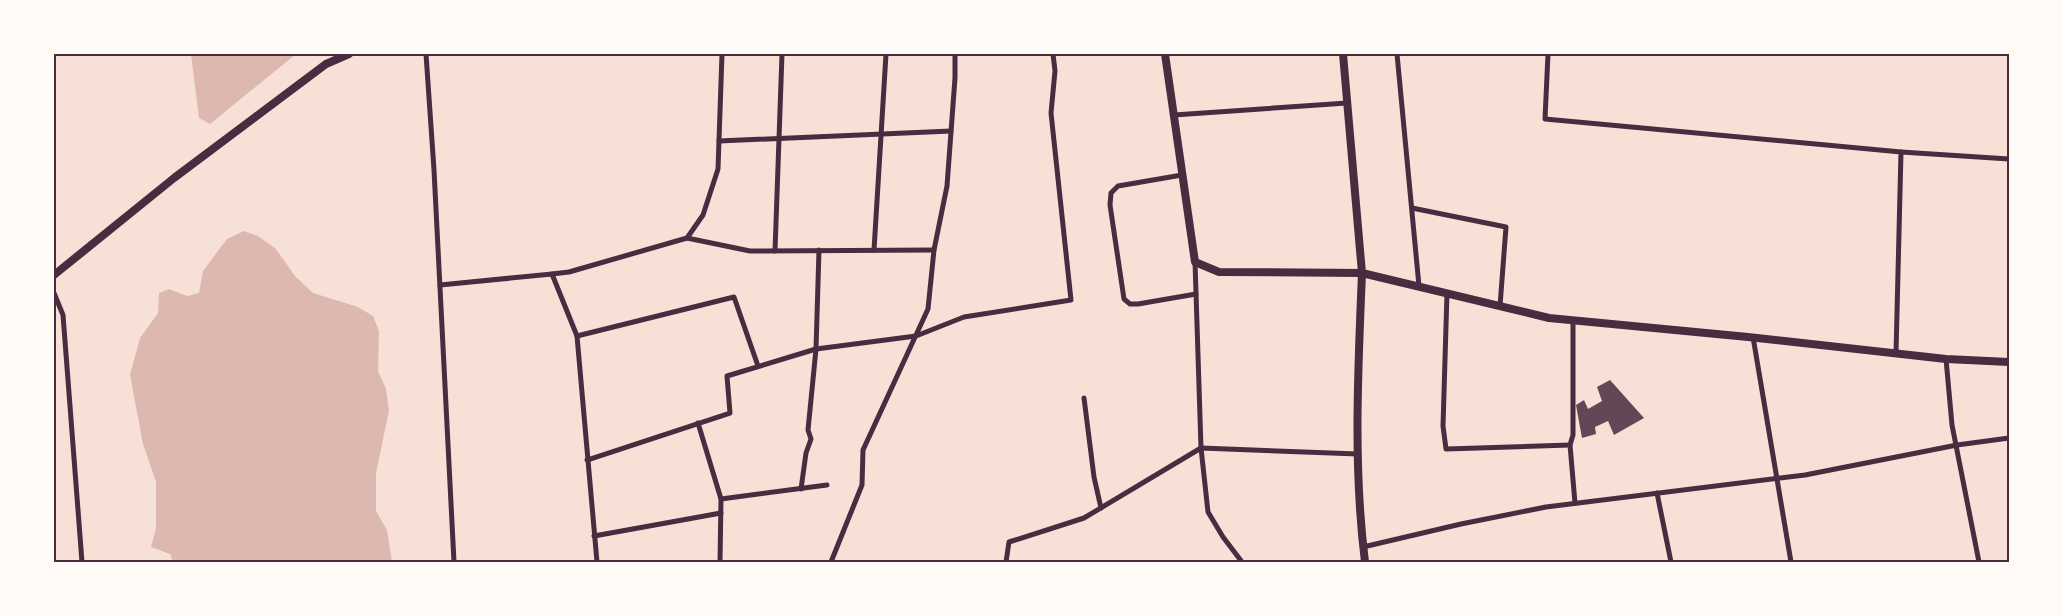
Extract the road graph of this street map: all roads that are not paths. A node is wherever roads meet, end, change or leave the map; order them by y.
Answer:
1 (349, 54) edge
2 (426, 54) edge
3 (722, 54) edge
4 (782, 54) edge
5 (886, 54) edge
6 (955, 54) edge
7 (1052, 54) edge
8 (1165, 54) edge
9 (1343, 54) edge
10 (1396, 54) edge
11 (1548, 54) edge
12 (1347, 104) junction
13 (1174, 115) junction
14 (951, 132) junction
15 (881, 134) junction
16 (779, 139) junction
17 (719, 141) junction
18 (1901, 152) junction
19 (2009, 159) edge
20 (1182, 175) junction
21 (1412, 208) junction
22 (687, 238) junction
23 (819, 250) junction
24 (874, 250) junction
25 (934, 250) junction
26 (775, 251) junction
27 (1195, 262) junction
28 (1362, 273) junction
29 (552, 274) junction
30 (54, 275) edge
31 (440, 285) junction
32 (1419, 286) junction
33 (54, 293) edge
34 (1447, 293) junction
35 (1196, 294) junction
36 (1500, 306) junction
37 (1573, 320) junction
38 (577, 336) junction
39 (916, 336) junction
40 (1753, 337) junction
41 (816, 349) junction
42 (1896, 353) junction
43 (1946, 359) junction
44 (2009, 362) edge
45 (758, 366) junction
46 (1084, 398) dead end
47 (698, 423) junction
48 (2009, 438) edge
49 (1570, 445) junction
50 (1957, 445) junction
51 (1201, 448) junction
52 (1358, 454) junction
53 (588, 460) junction
54 (1778, 478) junction
55 (827, 485) dead end
56 (801, 489) junction
57 (1657, 493) junction
58 (721, 499) junction
59 (1575, 503) junction
60 (1101, 508) junction
61 (721, 513) junction
62 (594, 536) junction
63 (1363, 547) junction
64 (82, 562) edge
65 (454, 562) edge
66 (597, 562) edge
67 (720, 562) edge
68 (831, 562) edge
69 (1006, 562) edge
70 (1242, 562) edge
71 (1365, 562) edge
72 (1671, 562) edge
73 (1791, 562) edge
74 (1979, 562) edge

1 - 30 street
2 - 31 street
3 - 17 street
4 - 16 street
5 - 15 street
6 - 14 street
7 - 39 street
8 - 13 street
9 - 12 street
10 - 21 street
11 - 18 street
12 - 13 street
12 - 28 street
13 - 20 street
14 - 15 street
14 - 25 street
15 - 16 street
15 - 24 street
16 - 17 street
16 - 26 street
17 - 22 street
18 - 19 street
18 - 42 street
20 - 27 street
20 - 35 street
21 - 32 street
21 - 36 street
22 - 26 street
22 - 29 street
23 - 24 street
23 - 26 street
23 - 41 street
24 - 25 street
25 - 39 street
27 - 28 street
27 - 35 street
28 - 32 street
28 - 52 street
29 - 31 street
29 - 38 street
31 - 65 street
32 - 34 street
33 - 64 street
34 - 36 street
34 - 49 street
35 - 51 street
36 - 37 street
37 - 40 street
37 - 49 street
38 - 45 street
38 - 53 street
39 - 41 street
39 - 68 street
40 - 42 street
40 - 54 street
41 - 45 street
41 - 56 street
42 - 43 street
43 - 44 street
43 - 50 street
45 - 47 street
46 - 60 street
47 - 53 street
47 - 58 street
48 - 50 street
49 - 59 street
50 - 54 street
50 - 74 street
51 - 52 street
51 - 60 street
51 - 70 street
52 - 63 street
53 - 62 street
54 - 57 street
54 - 73 street
55 - 56 street
56 - 58 street
57 - 59 street
57 - 72 street
58 - 61 street
59 - 63 street
60 - 69 street
61 - 62 street
61 - 67 street
62 - 66 street
63 - 71 street

